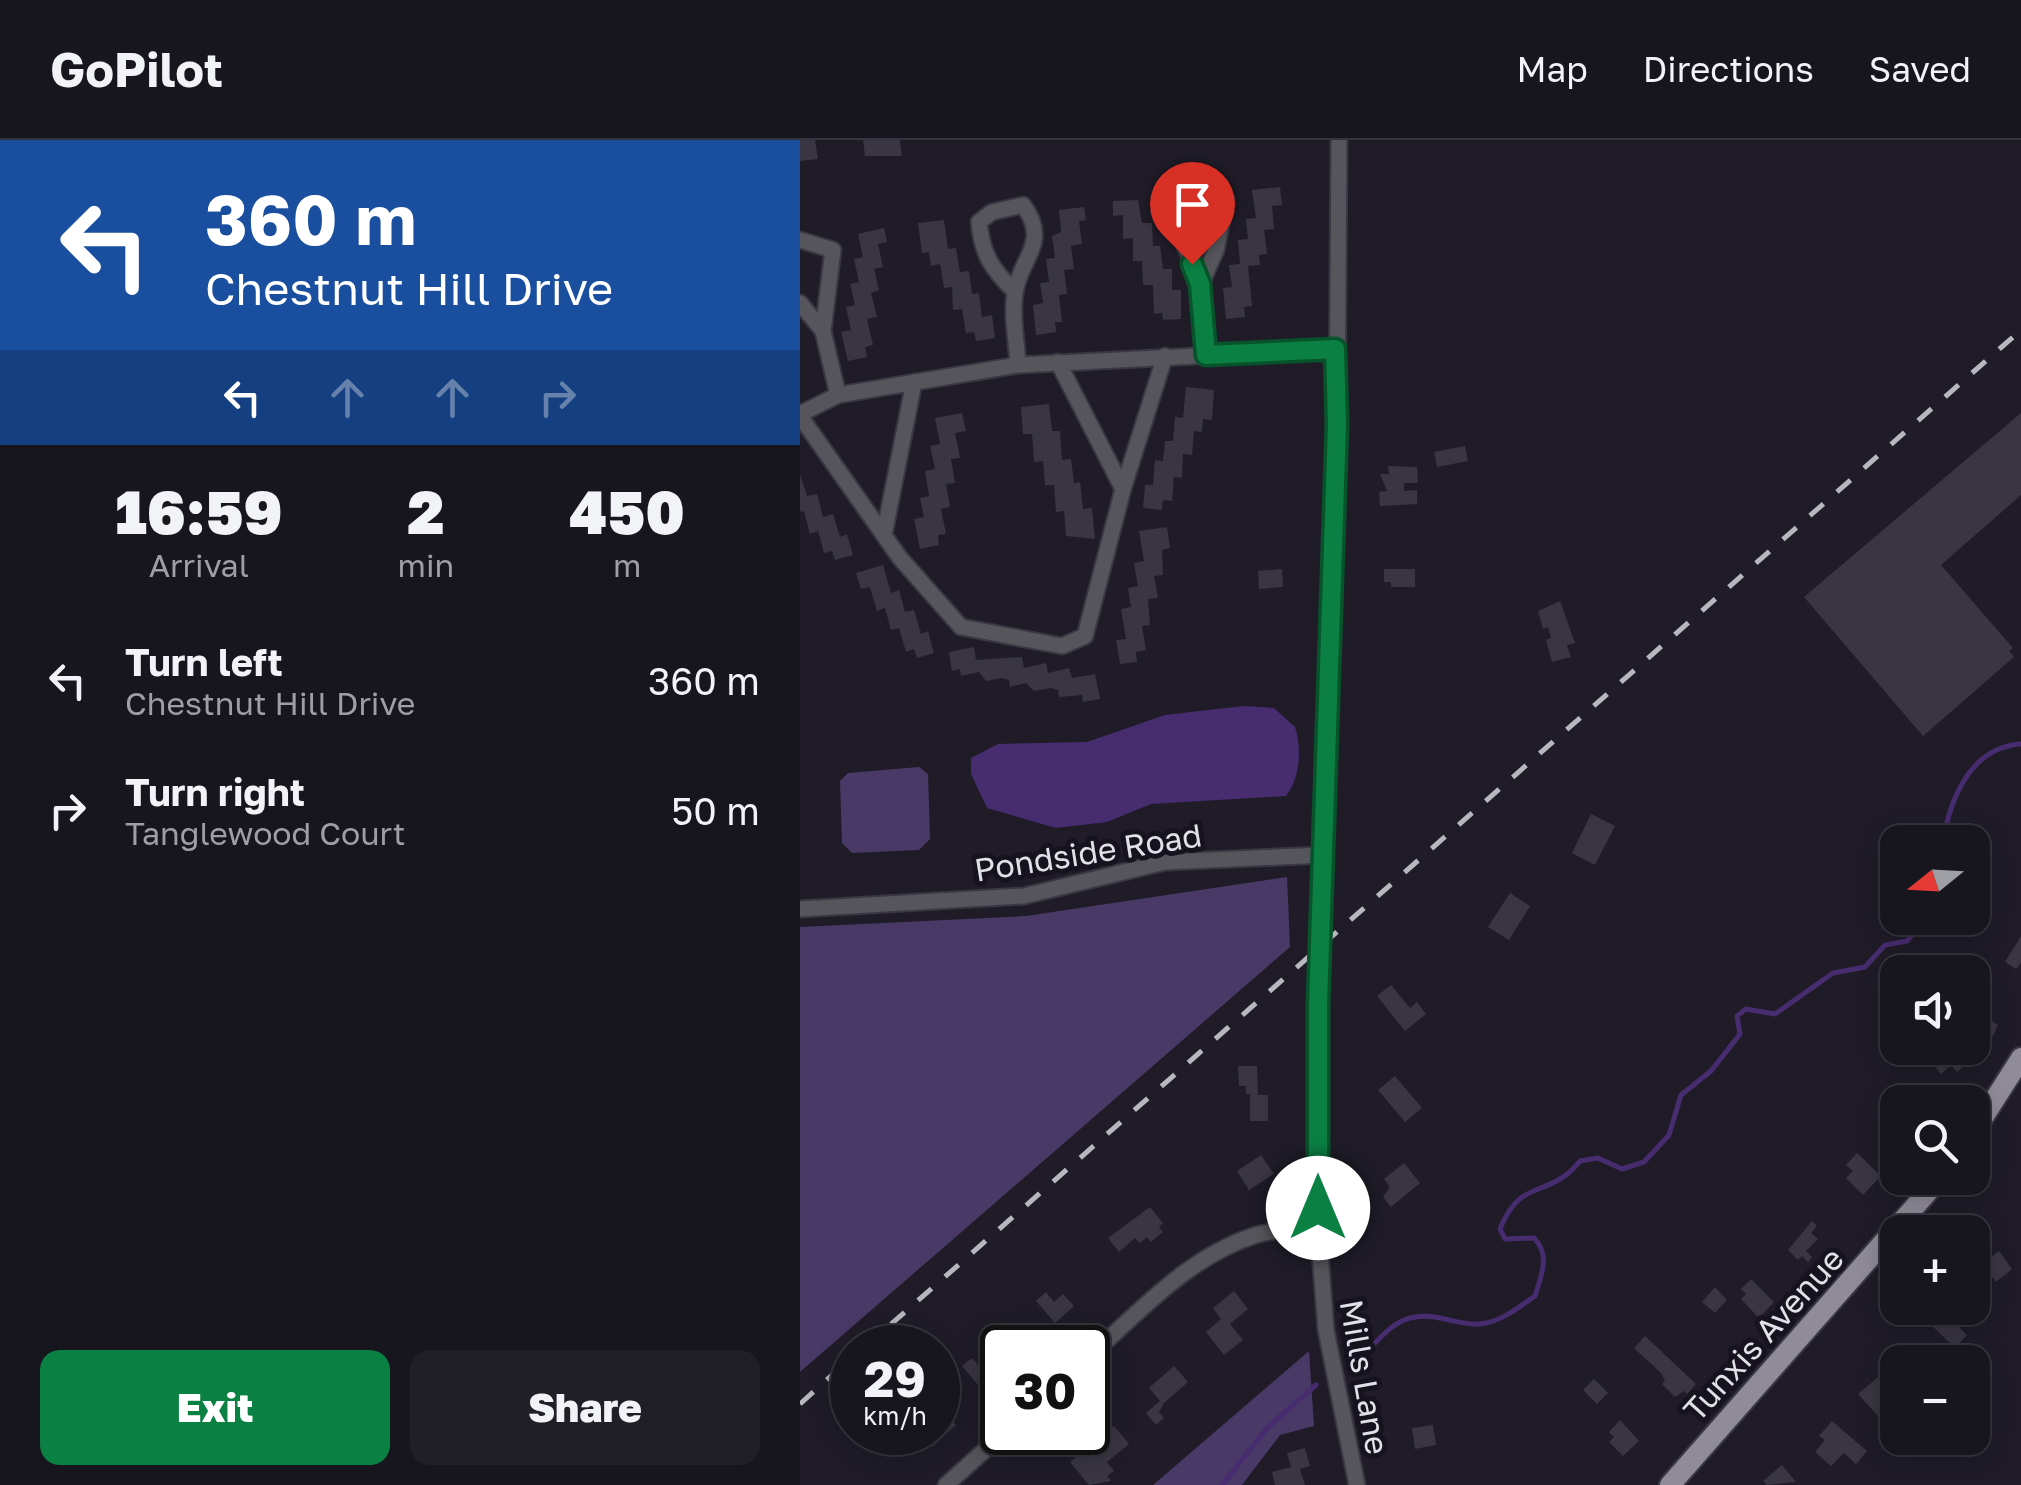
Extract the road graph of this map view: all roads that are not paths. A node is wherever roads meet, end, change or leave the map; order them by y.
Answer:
1 (1339, 140) edge
2 (800, 240) edge
3 (1200, 284) junction
4 (1015, 292) junction
5 (800, 303) edge
6 (823, 331) junction
7 (1335, 349) junction
8 (1206, 355) junction
9 (1165, 356) junction
10 (1058, 362) junction
11 (1018, 365) junction
12 (914, 382) junction
13 (838, 395) junction
14 (800, 415) edge
15 (1123, 489) junction
16 (884, 535) junction
17 (1324, 855) junction
18 (800, 909) edge
19 (2021, 1058) edge
20 (1990, 1107) edge
21 (1925, 1195) edge
22 (1318, 1227) junction
23 (1110, 1338) edge
24 (980, 1454) edge
25 (946, 1485) edge
26 (1356, 1485) edge
27 (1670, 1485) edge

1 - 7 street, Mills Lane
2 - 6 street
3 - 3 street
3 - 8 street
4 - 4 street
4 - 11 street
5 - 6 street
6 - 13 street
7 - 8 street
7 - 17 street, Mills Lane
8 - 9 street
9 - 10 street
9 - 15 street
10 - 11 street
10 - 15 street
11 - 12 street
12 - 13 street
12 - 16 street
13 - 14 street
14 - 16 street
15 - 16 street
17 - 18 street, Pondside Road
17 - 22 street, Mills Lane
19 - 20 main road
21 - 27 main road, Tunxis Avenue
22 - 23 street
22 - 26 street, Mills Lane
24 - 25 street

